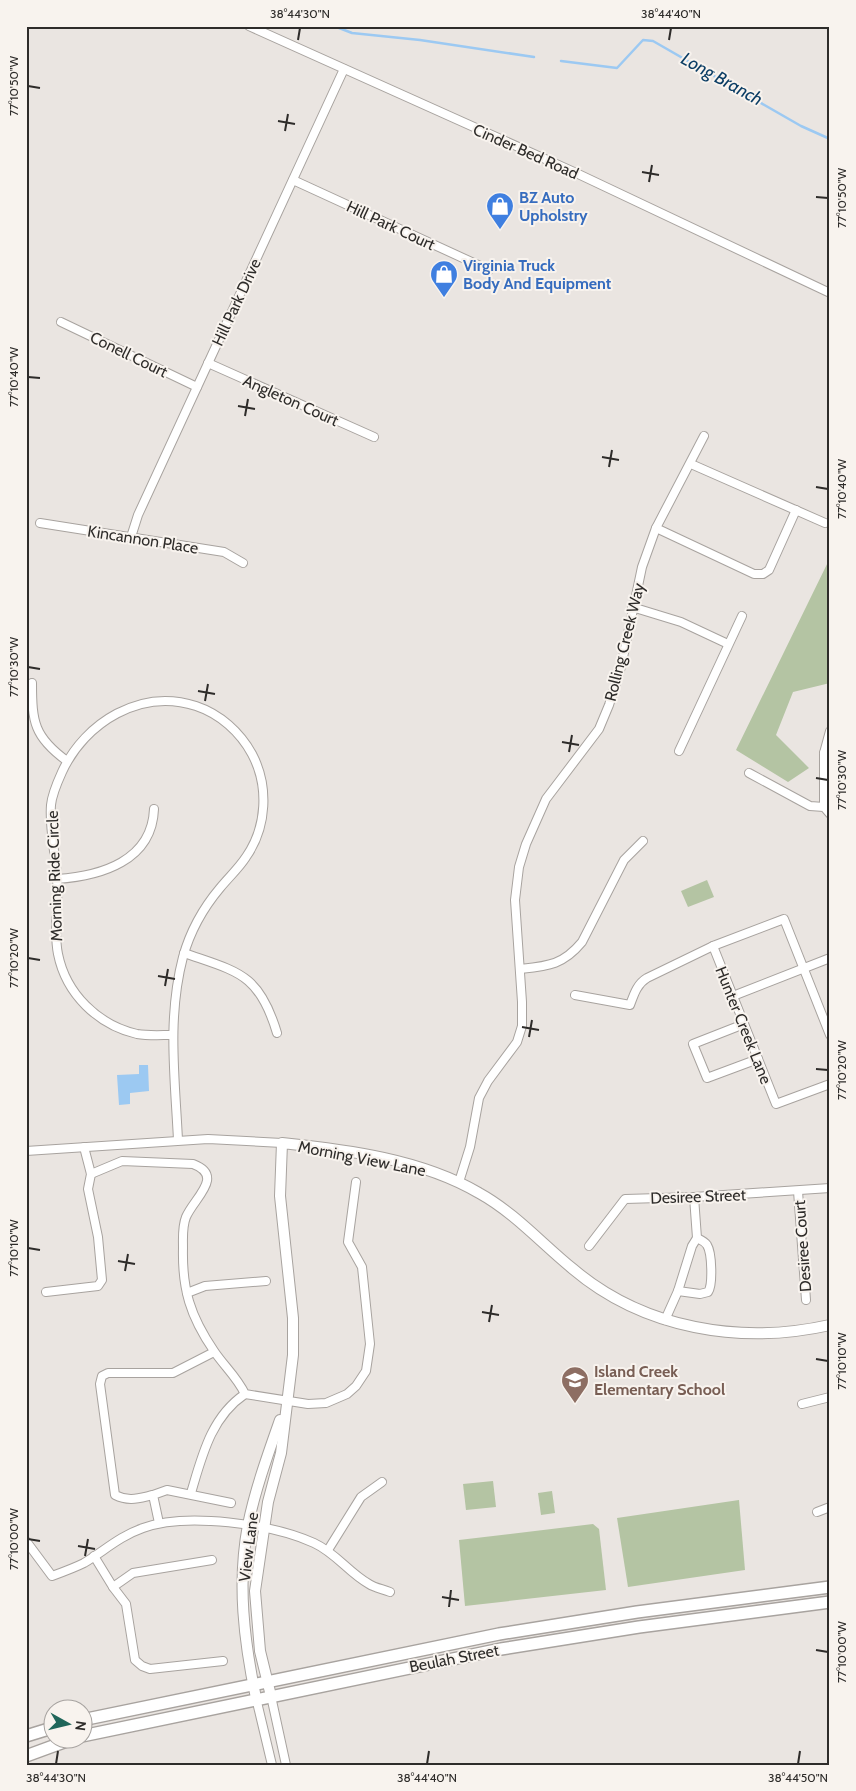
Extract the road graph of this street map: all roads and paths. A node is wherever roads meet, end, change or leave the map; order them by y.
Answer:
1 (249, 26) edge
2 (344, 68) junction
3 (293, 180) junction
4 (489, 270) dead end
5 (830, 293) edge
6 (60, 322) dead end
7 (208, 363) junction
8 (197, 387) junction
9 (704, 436) dead end
10 (374, 437) dead end
11 (691, 464) junction
12 (796, 510) junction
13 (40, 523) dead end
14 (825, 523) dead end
15 (656, 528) junction
16 (131, 537) junction
17 (243, 563) dead end
18 (632, 607) junction
19 (742, 616) dead end
20 (728, 644) junction
21 (32, 683) dead end
22 (830, 731) edge
23 (679, 751) dead end
24 (827, 752) edge
25 (67, 761) junction
26 (749, 772) dead end
27 (824, 807) junction
28 (154, 809) dead end
29 (830, 814) edge
30 (643, 841) dead end
31 (57, 878) junction
32 (713, 946) junction
33 (184, 953) junction
34 (830, 958) edge
35 (804, 968) junction
36 (520, 969) junction
37 (575, 995) dead end
38 (733, 996) junction
39 (744, 1024) junction
40 (277, 1032) dead end
41 (172, 1035) junction
42 (830, 1035) edge
43 (758, 1059) junction
44 (830, 1084) edge
45 (178, 1140) junction
46 (282, 1142) junction
47 (84, 1147) junction
48 (26, 1151) edge
49 (91, 1174) junction
50 (356, 1182) dead end
51 (459, 1182) junction
52 (830, 1188) edge
53 (798, 1191) junction
54 (694, 1197) junction
55 (697, 1238) junction
56 (589, 1246) dead end
57 (266, 1281) dead end
58 (678, 1291) junction
59 (46, 1292) dead end
60 (187, 1293) junction
61 (806, 1300) dead end
62 (665, 1320) junction
63 (830, 1325) edge
64 (214, 1352) junction
65 (244, 1394) junction
66 (830, 1397) edge
67 (287, 1400) junction
68 (802, 1404) dead end
69 (382, 1482) dead end
70 (191, 1494) junction
71 (154, 1495) junction
72 (231, 1503) dead end
73 (830, 1507) edge
74 (816, 1512) dead end
75 (159, 1523) junction
76 (248, 1526) junction
77 (264, 1529) junction
78 (26, 1541) edge
79 (328, 1550) junction
80 (94, 1556) junction
81 (212, 1560) dead end
82 (113, 1587) junction
83 (830, 1587) edge
84 (390, 1592) dead end
85 (830, 1602) edge
86 (611, 1616) junction
87 (613, 1631) junction
88 (223, 1661) dead end
89 (268, 1681) junction
90 (253, 1684) junction
91 (271, 1696) junction
92 (256, 1698) junction
93 (92, 1718) edge
94 (42, 1731) edge
95 (92, 1734) edge
96 (26, 1736) edge
97 (48, 1748) edge
98 (26, 1756) edge
99 (272, 1765) edge
100 (286, 1765) edge

1 - 2 street, Cinder Bed Road
2 - 3 street, Hill Park Drive
2 - 5 street, Cinder Bed Road
3 - 4 street, Hill Park Court
3 - 7 street, Hill Park Drive
6 - 8 street, Conell Court
7 - 8 street, Hill Park Drive
7 - 10 street, Angleton Court
8 - 16 street, Hill Park Drive
9 - 11 street, Rolling Creek Way
11 - 12 street
11 - 15 street, Rolling Creek Way
12 - 14 street
12 - 15 street
13 - 16 street, Kincannon Place
15 - 18 street, Rolling Creek Way
16 - 17 street, Kincannon Place
18 - 20 street
18 - 36 street, Rolling Creek Way
19 - 20 street
20 - 23 street
21 - 25 street
22 - 24 street
24 - 27 street
25 - 31 street, Morning Ride Circle
25 - 33 street, Morning Ride Circle
26 - 27 street
27 - 29 street
28 - 31 street
30 - 36 street
31 - 41 street, Morning Ride Circle
32 - 35 street
32 - 37 street
32 - 38 street, Hunter Creek Lane
33 - 40 street
33 - 41 street, Morning Ride Circle
34 - 35 street
35 - 38 street
35 - 42 street
36 - 51 street, Rolling Creek Way
38 - 39 street, Hunter Creek Lane
39 - 43 street, Hunter Creek Lane
39 - 43 street
41 - 45 street, Morning Ride Circle
43 - 44 street, Hunter Creek Lane
45 - 46 street, Morning View Lane
45 - 47 street, Morning View Lane
46 - 51 street, Morning View Lane
46 - 67 street, View Lane
47 - 48 street, Morning View Lane
47 - 49 street
49 - 59 street
49 - 60 street
50 - 67 street
51 - 62 street, Morning View Lane
52 - 53 street, Desiree Street
53 - 54 street, Desiree Street
53 - 61 street, Desiree Court
54 - 55 street
54 - 56 street, Desiree Street
55 - 58 street
55 - 58 street
57 - 60 street
58 - 62 street
60 - 64 street
62 - 63 street, Morning View Lane
64 - 65 street
64 - 71 street
65 - 67 street
65 - 70 street
66 - 68 street
67 - 76 street, View Lane
67 - 77 street, View Lane
69 - 79 street
70 - 71 street
70 - 72 street
71 - 75 street
73 - 74 street
75 - 76 street
75 - 80 street
76 - 77 street
76 - 90 street, View Lane
77 - 79 street
77 - 89 street, View Lane
78 - 80 street
79 - 84 street
80 - 82 street
81 - 82 street
82 - 88 street
83 - 86 main road, Beulah Street
85 - 87 main road, Beulah Street
86 - 87 main road
86 - 89 main road, Beulah Street
87 - 91 main road, Beulah Street
89 - 90 main road, Beulah Street
89 - 91 street, View Lane
90 - 92 street, View Lane
90 - 93 main road, Beulah Street
91 - 92 main road, Beulah Street
91 - 100 street
92 - 95 main road, Beulah Street
92 - 99 street
94 - 96 main road
97 - 98 main road

